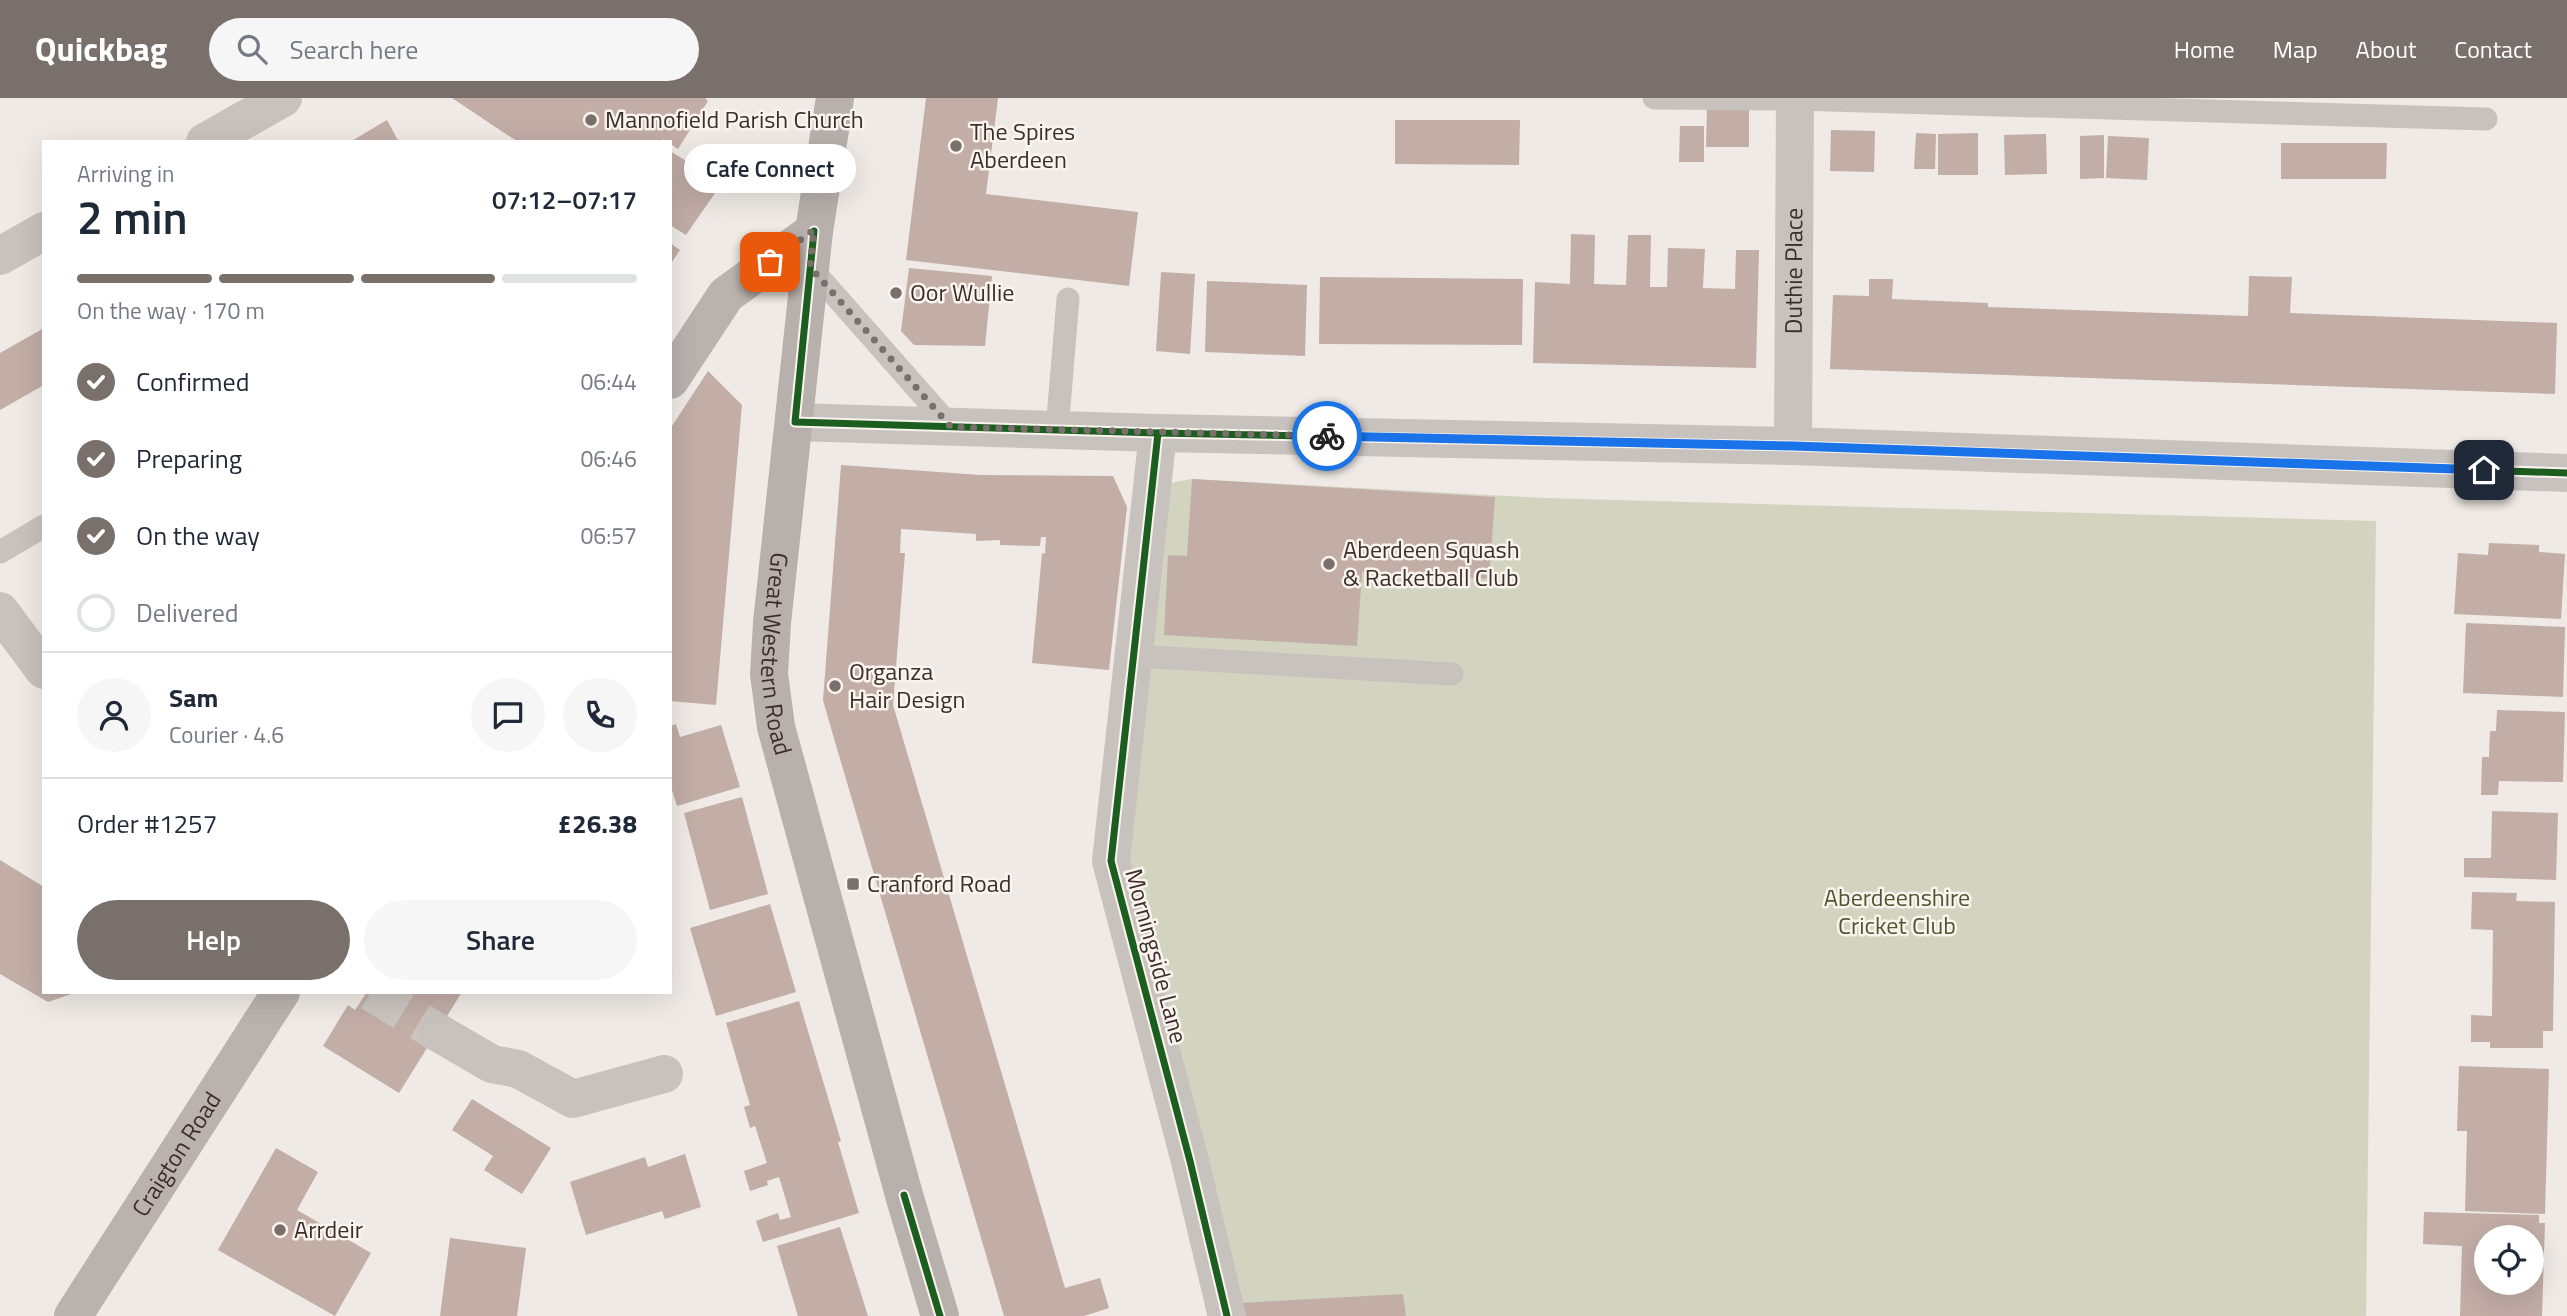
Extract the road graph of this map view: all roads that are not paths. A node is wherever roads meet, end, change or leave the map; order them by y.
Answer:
1 (283, 98) edge
2 (835, 98) edge
3 (1654, 98) edge
4 (1795, 99) edge
5 (2486, 119) dead end
6 (209, 140) edge
7 (42, 232) edge
8 (812, 249) junction
9 (0, 256) edge
10 (1068, 299) dead end
11 (672, 377) edge
12 (794, 422) junction
13 (951, 427) junction
14 (1057, 430) junction
15 (1158, 433) junction
16 (1793, 446) junction
17 (2567, 473) edge
18 (42, 527) edge
19 (0, 552) edge
20 (0, 611) edge
21 (1133, 656) junction
22 (42, 667) edge
23 (1452, 674) dead end
24 (280, 994) edge
25 (437, 1032) tunnel mouth
26 (664, 1074) dead end
27 (73, 1316) edge
28 (940, 1316) edge
29 (1227, 1316) edge

1 - 6 street
2 - 8 main road, Great Western Road
3 - 4 lane
4 - 5 lane
4 - 16 street, Duthie Place
7 - 9 street
8 - 11 street
8 - 12 main road, Great Western Road
8 - 13 lane
10 - 14 lane
12 - 13 street
12 - 28 main road, Great Western Road
13 - 14 street
14 - 15 street
15 - 16 street
15 - 21 street, Morningside Lane
16 - 17 street
18 - 19 lane
20 - 22 street
21 - 23 lane
21 - 29 street, Morningside Lane
24 - 27 street, Craigton Road
25 - 26 street

